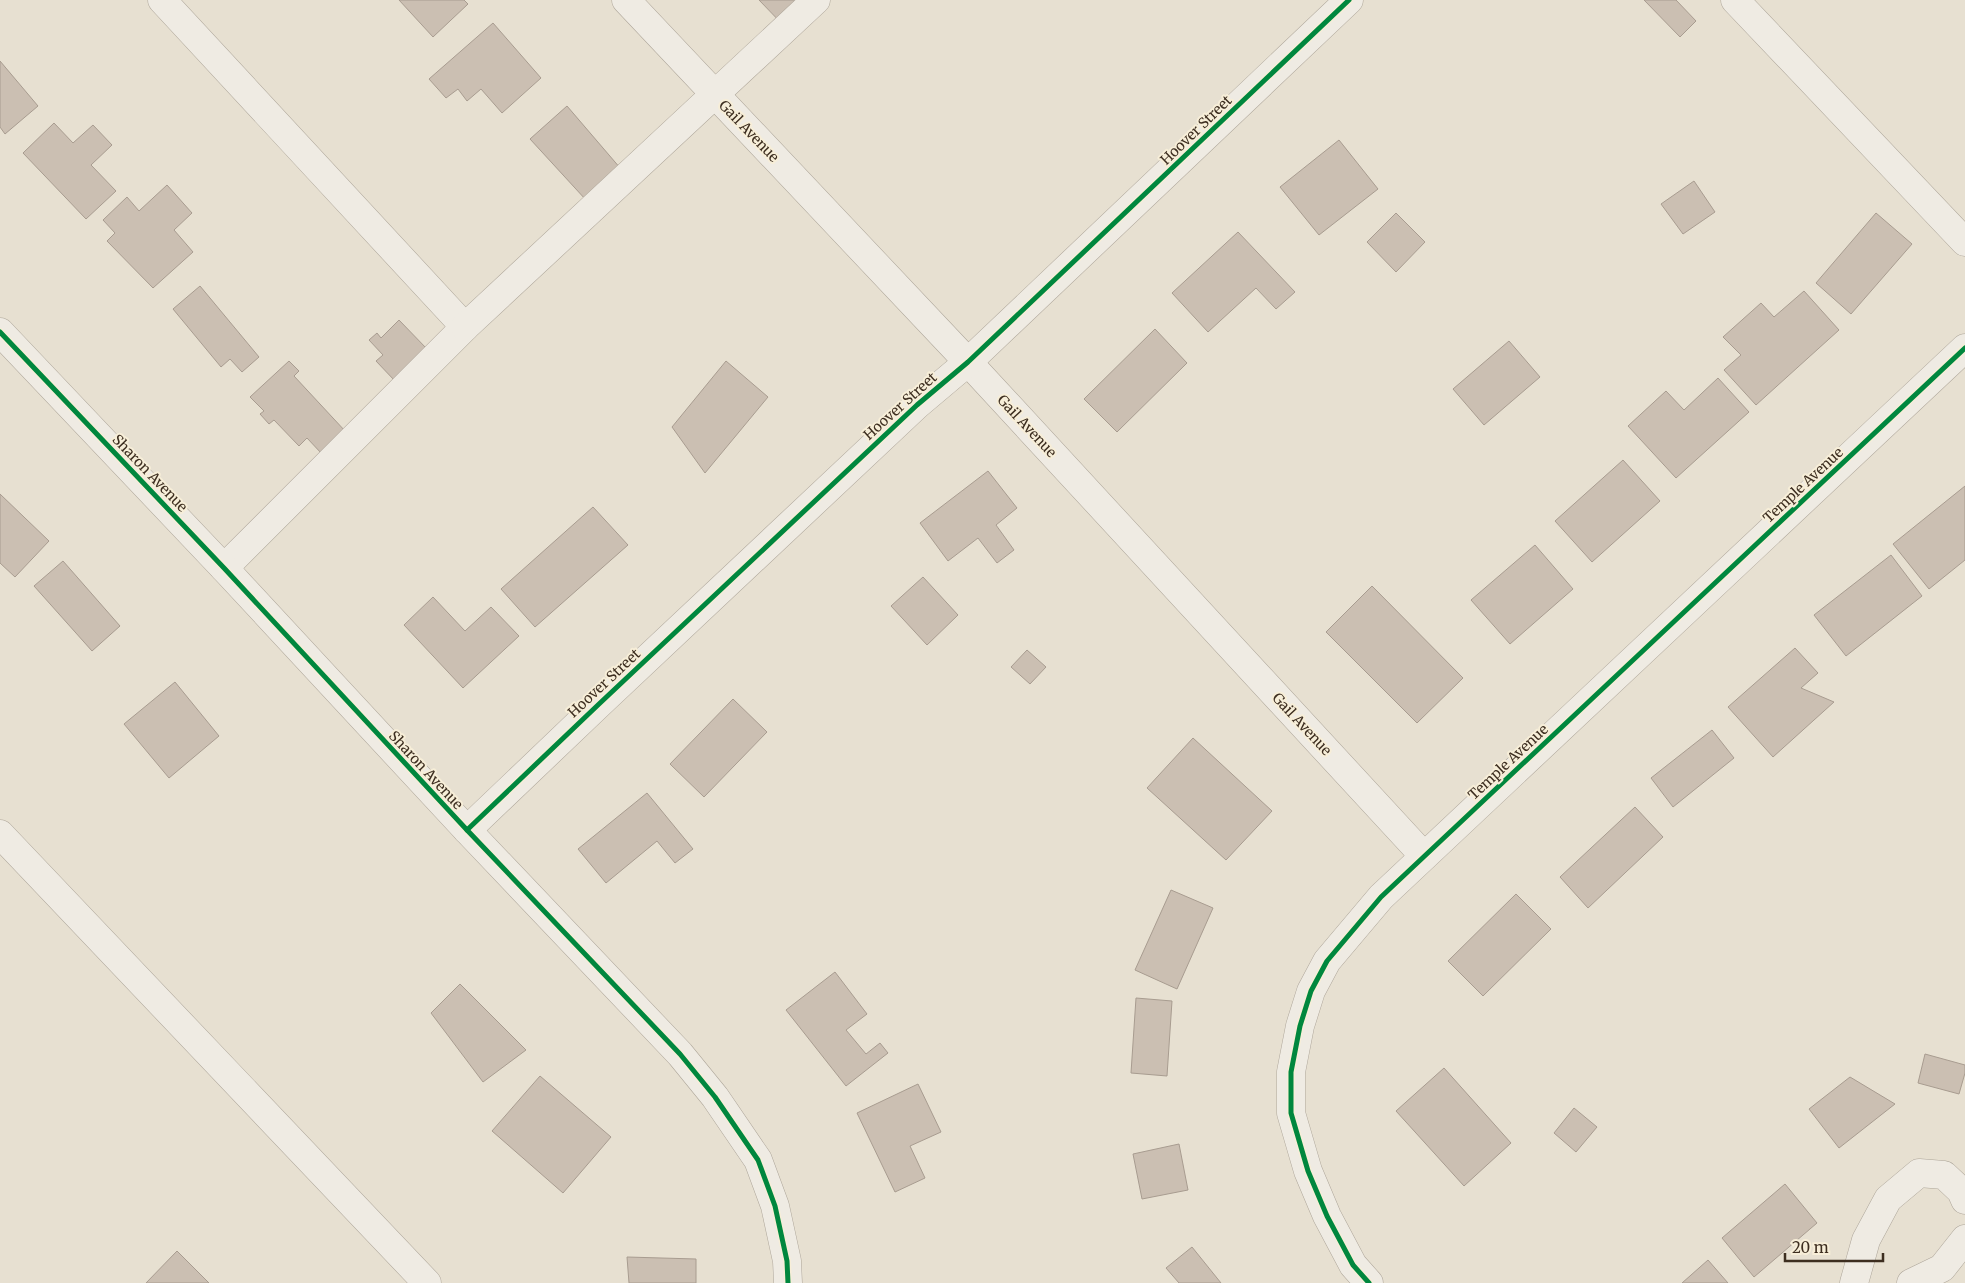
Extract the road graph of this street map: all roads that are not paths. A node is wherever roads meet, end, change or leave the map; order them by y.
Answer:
1 (162, 0) edge
2 (626, 0) edge
3 (816, 0) edge
4 (1349, 0) edge
5 (1735, 0) edge
6 (714, 94) junction
7 (1965, 242) edge
8 (465, 327) junction
9 (0, 332) edge
10 (1965, 348) edge
11 (968, 362) junction
12 (224, 568) junction
13 (467, 830) junction
14 (0, 834) edge
15 (1424, 856) junction
16 (1965, 1200) edge
17 (1965, 1239) edge
18 (427, 1283) edge
19 (788, 1283) edge
20 (1370, 1283) edge
21 (1854, 1283) edge
22 (1912, 1283) edge

1 - 8 street
2 - 6 street, Gail Avenue
3 - 6 street
4 - 11 street, Hoover Street
5 - 7 street
6 - 8 street
6 - 11 street, Gail Avenue
8 - 12 street
9 - 12 street, Sharon Avenue
10 - 15 street, Temple Avenue
11 - 13 street, Hoover Street
11 - 15 street, Gail Avenue
12 - 13 street, Sharon Avenue
13 - 19 street, Sharon Avenue
14 - 18 street
15 - 20 street, Temple Avenue
16 - 21 street
17 - 22 street

